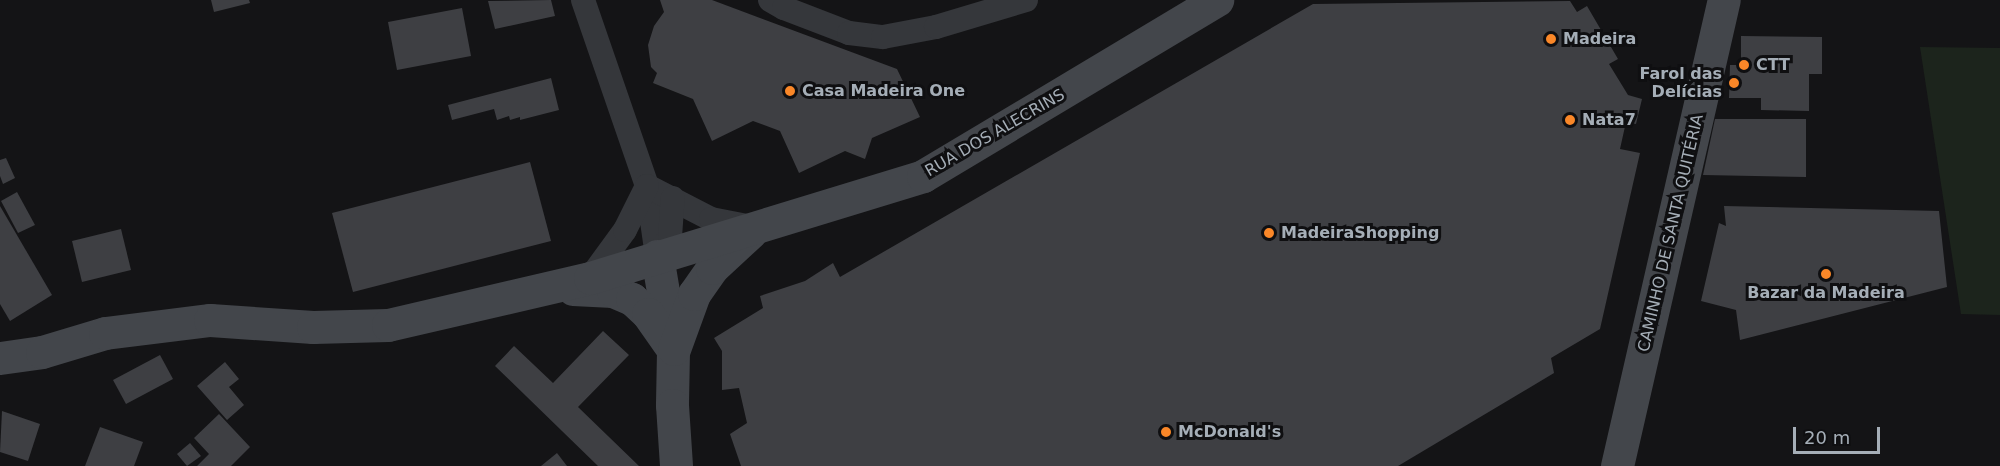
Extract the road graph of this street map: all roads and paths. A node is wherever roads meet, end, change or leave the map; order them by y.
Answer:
1 (583, 0) edge
2 (770, 0) edge
3 (1026, 0) edge
4 (1217, 0) edge
5 (1724, 0) edge
6 (647, 186) junction
7 (673, 198) junction
8 (756, 228) junction
9 (657, 256) junction
10 (590, 278) junction
11 (554, 288) junction
12 (673, 351) junction
13 (0, 358) edge
14 (676, 466) edge
15 (1617, 466) edge

1 - 6 street
2 - 3 street
4 - 8 street, RUA DOS ALECRINS
5 - 15 street, CAMINHO DE SANTA QUITÉRIA
6 - 7 street
6 - 9 street
6 - 10 street
7 - 8 street
7 - 9 street
8 - 9 street, RUA DOS ALECRINS
8 - 12 street, RUA DOS ALECRINS
9 - 10 street, RUA DOS ALECRINS
9 - 12 street
10 - 11 street, RUA DOS ALECRINS
11 - 12 street
11 - 13 street
12 - 14 street

